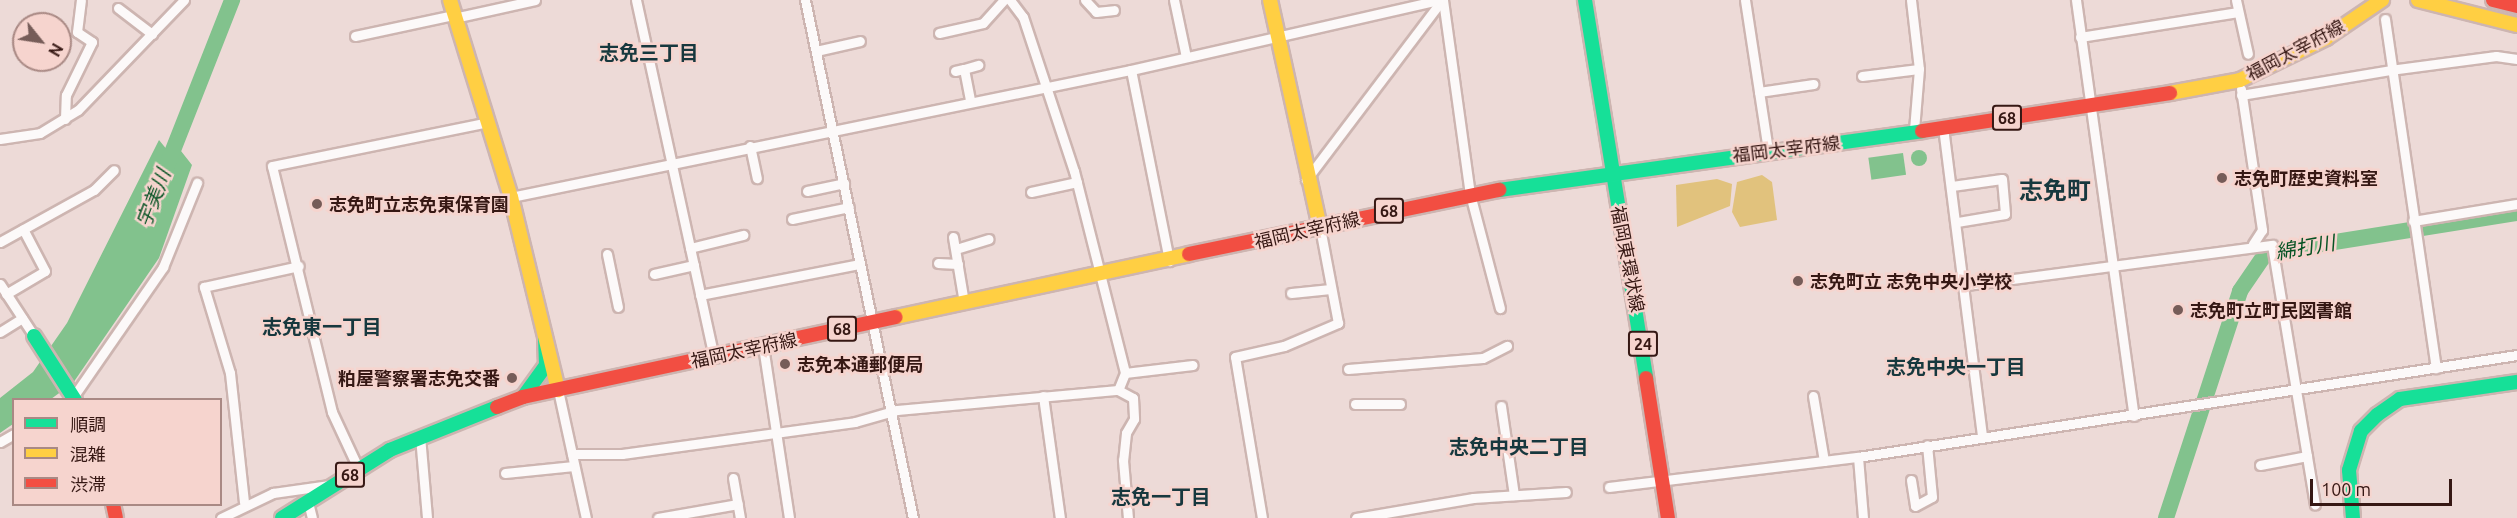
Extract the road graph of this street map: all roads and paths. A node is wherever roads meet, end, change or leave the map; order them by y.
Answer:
1 (81, 0) edge
2 (184, 0) edge
3 (450, 0) edge
4 (535, 0) edge
5 (636, 0) edge
6 (806, 0) edge
7 (1004, 0) edge
8 (1010, 0) edge
9 (1085, 0) edge
10 (1174, 0) edge
11 (1270, 0) edge
12 (1438, 0) edge
13 (1443, 0) edge
14 (1585, 0) edge
15 (1744, 0) edge
16 (1911, 0) edge
17 (2076, 0) edge
18 (2236, 0) edge
19 (2382, 0) edge
20 (2418, 0) edge
21 (2493, 0) edge
22 (2517, 6) edge
23 (118, 8) dead end
24 (1114, 10) dead end
25 (2238, 12) junction
26 (454, 16) junction
27 (2385, 19) dead end
28 (2517, 25) edge
29 (939, 33) dead end
30 (152, 34) junction
31 (355, 36) dead end
32 (1276, 36) junction
33 (2080, 37) junction
34 (860, 41) dead end
35 (816, 51) junction
36 (2248, 54) dead end
37 (1186, 57) junction
38 (2517, 59) edge
39 (978, 65) dead end
40 (1919, 69) junction
41 (1131, 70) junction
42 (2390, 70) junction
43 (1862, 76) dead end
44 (2240, 80) junction
45 (1812, 84) dead end
46 (1046, 85) junction
47 (1759, 92) junction
48 (2241, 95) junction
49 (970, 100) junction
50 (2089, 107) junction
51 (65, 119) junction
52 (489, 122) junction
53 (1943, 127) junction
54 (832, 129) junction
55 (1914, 130) junction
56 (0, 139) edge
57 (750, 146) junction
58 (1768, 151) junction
59 (671, 164) junction
60 (114, 170) dead end
61 (1611, 171) junction
62 (757, 178) dead end
63 (1306, 180) junction
64 (1077, 182) junction
65 (196, 183) dead end
66 (844, 183) junction
67 (1952, 186) junction
68 (807, 191) dead end
69 (1031, 192) dead end
70 (1470, 195) junction
71 (511, 197) junction
72 (2517, 204) edge
73 (849, 207) junction
74 (792, 219) dead end
75 (2414, 221) junction
76 (1957, 222) junction
77 (1320, 228) junction
78 (24, 229) junction
79 (743, 235) dead end
80 (953, 237) dead end
81 (989, 239) dead end
82 (0, 242) edge
83 (2253, 244) junction
84 (690, 248) junction
85 (956, 249) junction
86 (607, 254) dead end
87 (1169, 261) junction
88 (938, 263) dead end
89 (860, 264) junction
90 (958, 264) junction
91 (2113, 264) junction
92 (694, 265) junction
93 (299, 266) junction
94 (654, 274) dead end
95 (1098, 276) junction
96 (0, 284) edge
97 (1966, 285) junction
98 (1331, 289) junction
99 (1291, 293) dead end
100 (6, 294) junction
101 (700, 295) junction
102 (964, 303) junction
103 (618, 307) dead end
104 (1500, 308) dead end
105 (22, 318) junction
106 (875, 322) junction
107 (0, 332) edge
108 (34, 336) joint
109 (545, 338) junction
110 (763, 346) junction
111 (1507, 346) dead end
112 (2517, 355) edge
113 (714, 357) junction
114 (1193, 365) dead end
115 (2436, 368) junction
116 (1348, 369) dead end
117 (1125, 373) junction
118 (2517, 381) edge
119 (558, 390) junction
120 (1118, 390) junction
121 (2297, 390) junction
122 (71, 396) edge
123 (1043, 396) junction
124 (1813, 396) dead end
125 (524, 397) junction
126 (1400, 404) dead end
127 (1355, 405) dead end
128 (1501, 406) dead end
129 (890, 413) junction
130 (2134, 416) junction
131 (775, 433) junction
132 (420, 436) junction
133 (1982, 436) junction
134 (1927, 445) junction
135 (572, 454) junction
136 (1858, 456) junction
137 (2307, 456) junction
138 (1824, 461) junction
139 (2260, 465) dead end
140 (574, 466) junction
141 (358, 470) junction
142 (505, 473) dead end
143 (733, 478) dead end
144 (1664, 480) junction
145 (1911, 480) dead end
146 (334, 484) junction
147 (1609, 487) dead end
148 (1566, 492) dead end
149 (1514, 495) junction
150 (244, 502) junction
151 (308, 502) junction
152 (738, 504) junction
153 (2315, 504) dead end
154 (221, 518) edge
155 (282, 518) edge
156 (312, 518) edge
157 (427, 518) edge
158 (586, 518) edge
159 (658, 518) edge
160 (740, 518) edge
161 (789, 518) edge
162 (913, 518) edge
163 (1060, 518) edge
164 (1128, 518) edge
165 (1262, 518) edge
166 (1356, 518) edge
167 (1668, 518) edge
168 (1863, 518) edge
169 (2353, 518) edge

1 - 51 street
2 - 30 street
3 - 26 main road
4 - 26 street
5 - 59 street
6 - 35 street
7 - 29 street
8 - 46 street
9 - 24 street
10 - 37 street
11 - 32 main road
12 - 32 street
13 - 63 street
13 - 70 street
14 - 61 main road, 福岡東環状線 / 24
15 - 47 street
16 - 40 street
17 - 33 street
18 - 25 street
19 - 44 main road, 福岡太宰府線 / 68
20 - 28 main road
21 - 22 main road
23 - 30 street
25 - 33 street
25 - 36 street
26 - 31 street
26 - 52 main road
27 - 42 street
30 - 51 street
32 - 37 street
32 - 63 main road
33 - 50 street
34 - 35 street
35 - 54 street
37 - 41 street
38 - 42 street
39 - 49 street
40 - 43 street
40 - 55 street
41 - 46 street
41 - 87 street
42 - 48 street
42 - 75 street
44 - 48 street
44 - 50 main road, 福岡太宰府線 / 68
45 - 47 street
46 - 49 street
46 - 64 street
47 - 58 street
48 - 83 street
49 - 54 street
50 - 53 main road, 福岡太宰府線 / 68
50 - 91 street
51 - 56 street
52 - 71 main road
52 - 93 street
53 - 55 main road, 福岡太宰府線 / 68
53 - 67 street
54 - 57 street
54 - 66 street
55 - 58 main road, 福岡太宰府線 / 68
57 - 59 street
57 - 62 street
58 - 61 main road, 福岡太宰府線 / 68
59 - 71 street
59 - 84 street
60 - 78 street
61 - 70 main road, 福岡太宰府線 / 68
61 - 144 main road, 福岡東環状線 / 24
63 - 77 main road
64 - 69 street
64 - 95 street
65 - 122 street
66 - 68 street
66 - 73 street
67 - 76 street
67 - 76 street
70 - 77 main road, 福岡太宰府線 / 68
70 - 104 street
71 - 109 main road
72 - 75 street
73 - 74 street
73 - 89 street
75 - 115 street
76 - 97 street
77 - 87 main road, 福岡太宰府線 / 68
77 - 98 street
78 - 82 street
78 - 100 street
79 - 84 street
80 - 85 street
81 - 85 street
83 - 91 street
83 - 121 street
84 - 92 street
85 - 90 street
86 - 103 street
87 - 95 main road, 福岡太宰府線 / 68
88 - 90 street
89 - 101 street
89 - 106 street
90 - 102 street
91 - 97 street
91 - 130 street
92 - 94 street
92 - 101 street
93 - 141 street
93 - 150 street
95 - 102 main road, 福岡太宰府線 / 68
95 - 117 street
96 - 100 street
97 - 133 street
98 - 99 street
98 - 165 street
100 - 105 street
101 - 113 street
102 - 106 main road, 福岡太宰府線 / 68
105 - 107 street
105 - 108 street
106 - 110 main road, 福岡太宰府線 / 68
106 - 129 street
108 - 122 main road
109 - 119 main road
109 - 125 main road
110 - 113 main road, 福岡太宰府線 / 68
110 - 131 street
111 - 116 street
112 - 115 street
113 - 119 main road, 福岡太宰府線 / 68
114 - 117 street
115 - 121 street
117 - 120 street
118 - 169 main road
119 - 125 main road, 福岡太宰府線 / 68
119 - 135 street
120 - 123 street
120 - 164 street
121 - 130 street
121 - 137 street
123 - 129 street
123 - 163 street
124 - 138 street
125 - 132 main road, 福岡太宰府線 / 68
126 - 127 street
128 - 149 street
129 - 131 street
129 - 162 street
130 - 133 street
131 - 135 street
131 - 161 street
132 - 141 main road, 福岡太宰府線 / 68
132 - 157 street
133 - 134 street
134 - 136 street
134 - 145 street
135 - 140 street
136 - 138 street
136 - 168 street
137 - 139 street
137 - 153 street
138 - 144 street
140 - 142 street
140 - 158 street
141 - 146 main road, 福岡太宰府線 / 68
143 - 152 street
144 - 147 street
144 - 167 main road, 福岡東環状線 / 24
146 - 150 street
146 - 151 main road, 福岡太宰府線 / 68
148 - 149 street
149 - 166 street
150 - 154 street
151 - 155 main road, 福岡太宰府線 / 68
151 - 156 street
152 - 159 street
152 - 160 street

